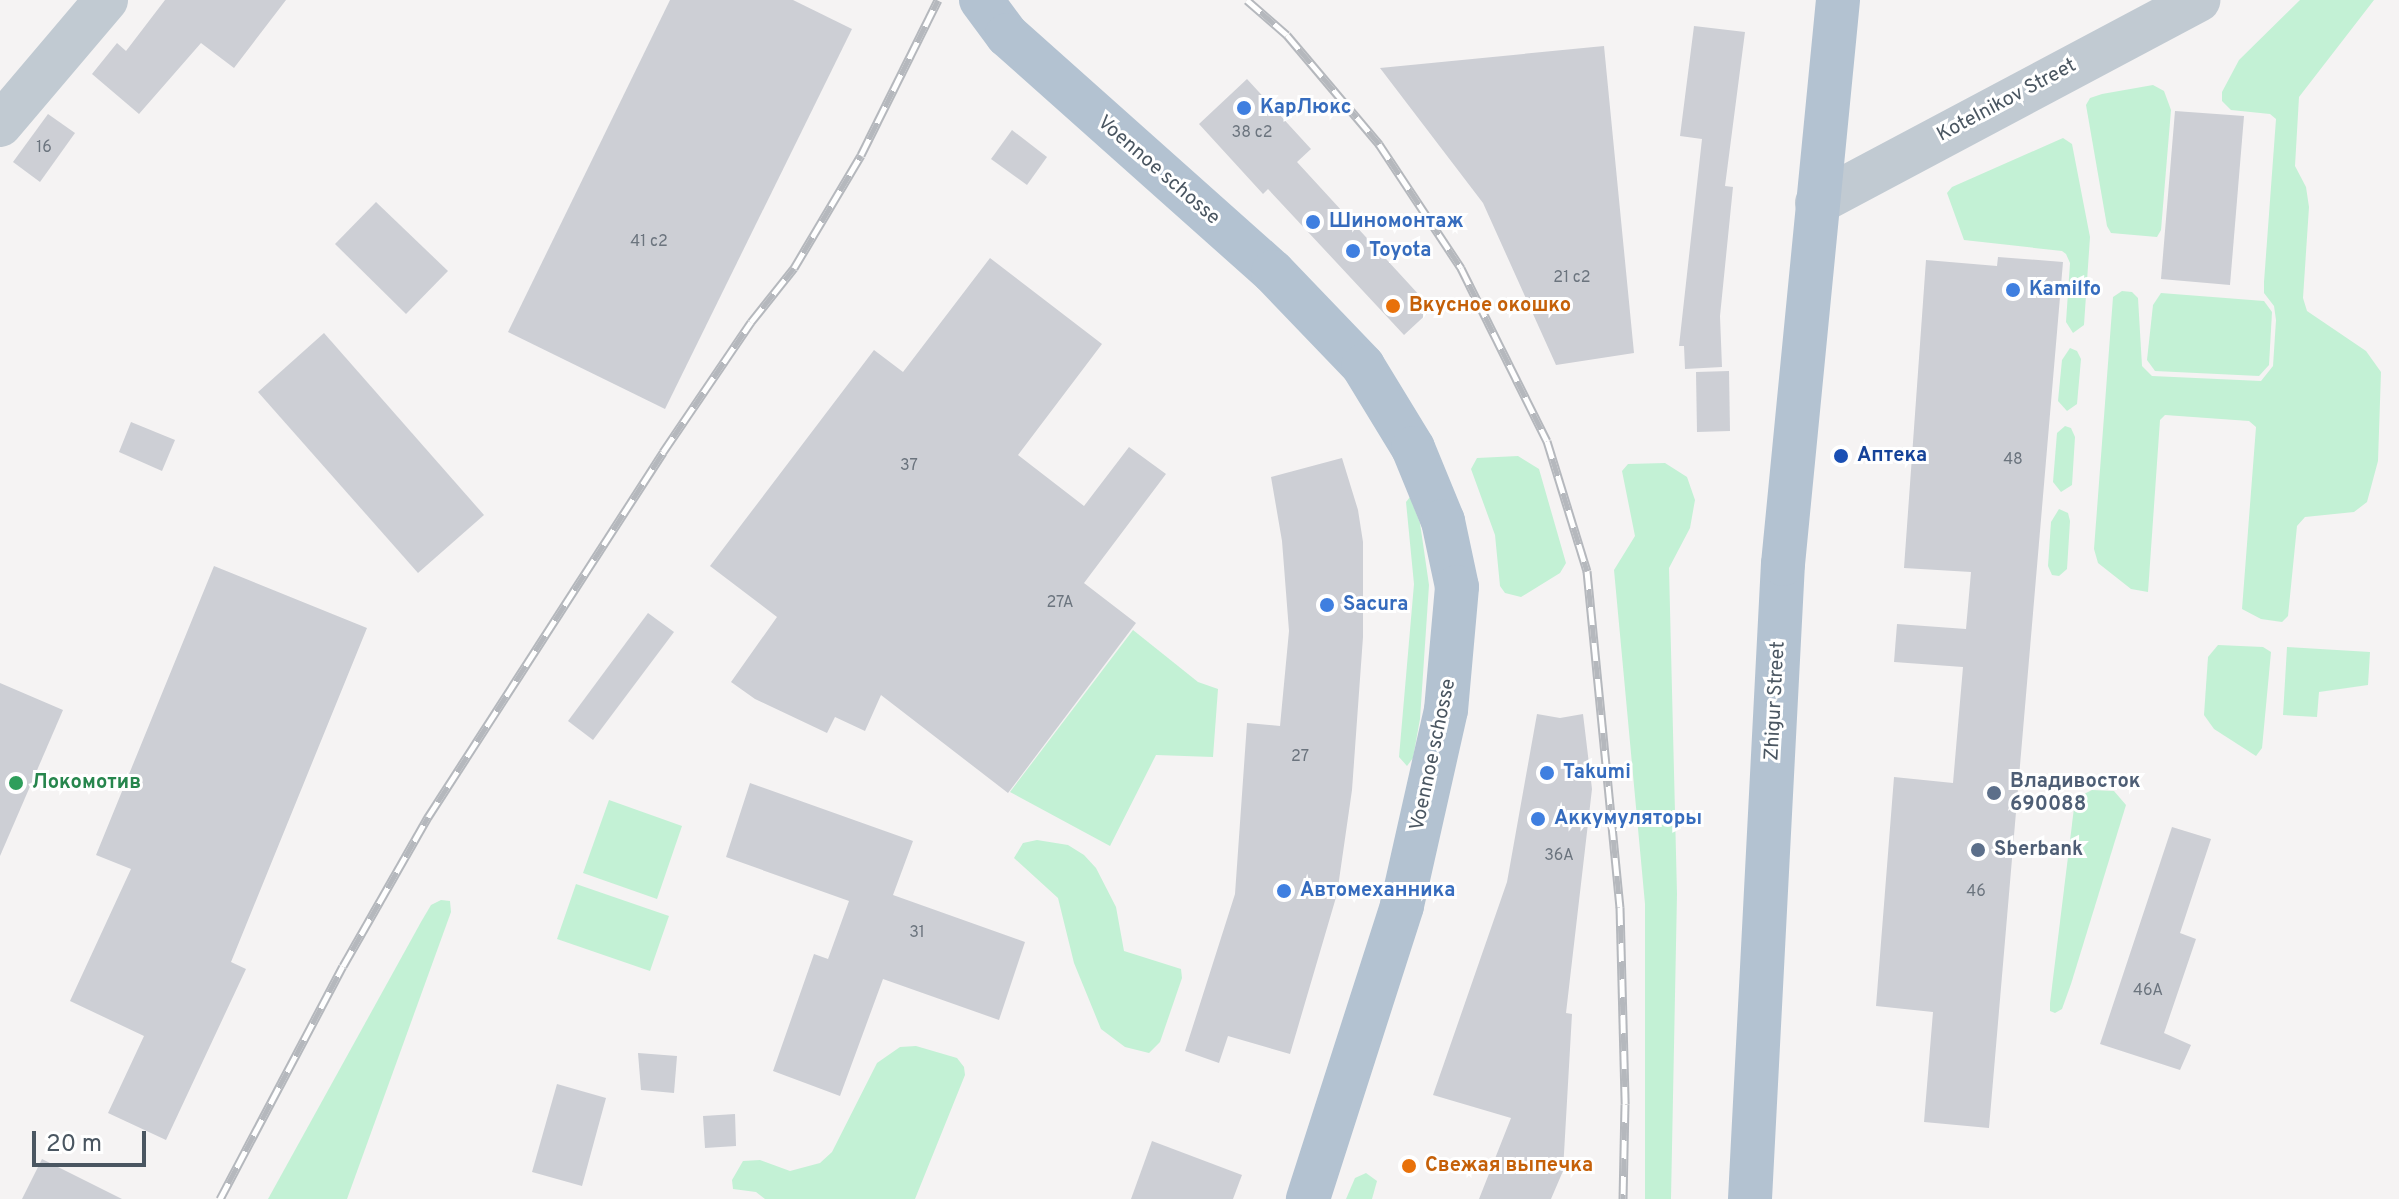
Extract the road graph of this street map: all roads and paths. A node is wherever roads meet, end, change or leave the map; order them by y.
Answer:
1 (106, 0) edge
2 (981, 0) edge
3 (1838, 0) edge
4 (2198, 0) edge
5 (0, 125) edge
6 (1817, 203) junction
7 (1308, 1199) edge
8 (1750, 1199) edge

1 - 5 street
2 - 7 main road, Voennoe schosse
3 - 6 main road, Zhigur Street
4 - 6 street, Kotelnikov Street
6 - 8 main road, Zhigur Street

